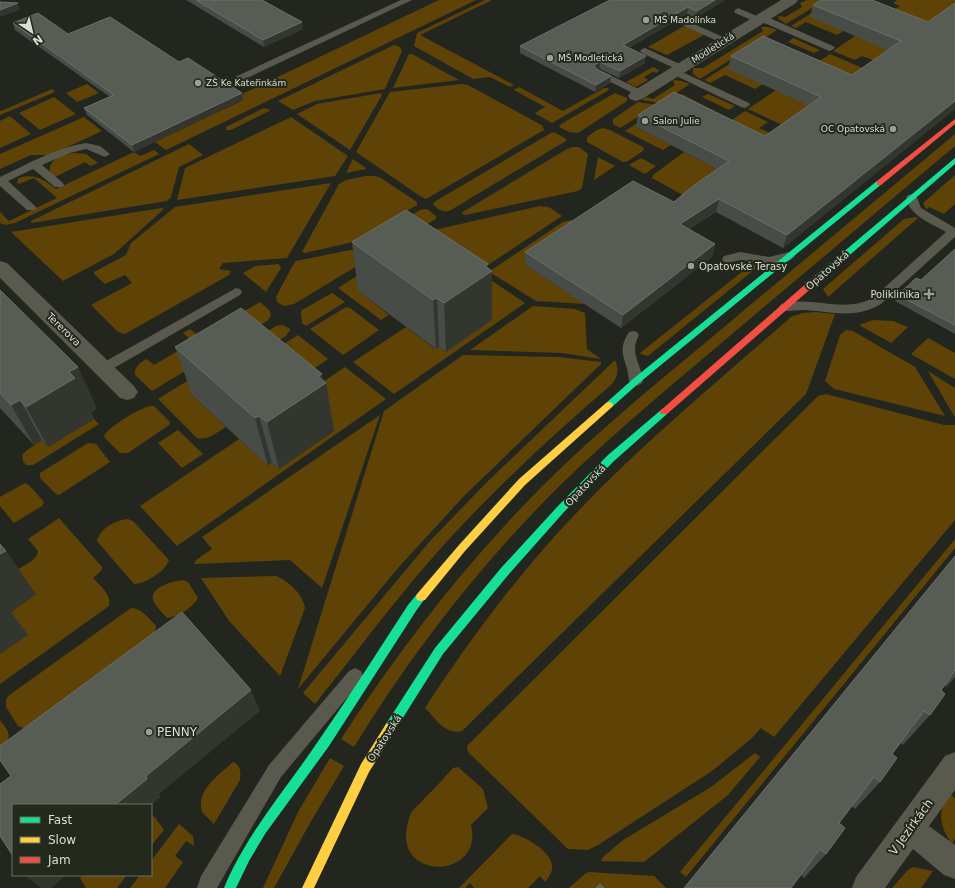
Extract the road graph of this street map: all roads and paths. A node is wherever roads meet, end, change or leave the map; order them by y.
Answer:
1 (408, 0) edge
2 (791, 0) edge
3 (738, 11) dead end
4 (760, 19) junction
5 (689, 25) dead end
6 (725, 41) junction
7 (830, 48) dead end
8 (645, 51) dead end
9 (678, 70) junction
10 (599, 73) edge
11 (240, 78) dead end
12 (638, 94) joint
13 (745, 105) dead end
14 (955, 121) edge
15 (105, 154) dead end
16 (955, 160) edge
17 (36, 165) junction
18 (0, 181) edge
19 (59, 185) dead end
20 (912, 196) junction
21 (31, 208) dead end
22 (954, 232) edge
23 (789, 256) junction
24 (728, 259) dead end
25 (0, 267) edge
26 (236, 292) dead end
27 (785, 307) junction
28 (633, 335) dead end
29 (104, 368) junction
30 (636, 381) junction
31 (127, 392) dead end
32 (412, 608) junction
33 (955, 766) edge
34 (910, 829) junction
35 (955, 864) edge
36 (207, 888) edge
37 (230, 888) edge
38 (308, 888) edge
39 (867, 888) edge

1 - 11 lane
2 - 4 street, Modletická
3 - 4 lane
4 - 6 street, Modletická
4 - 7 lane
5 - 6 lane
6 - 9 street, Modletická
8 - 9 lane
9 - 12 street, Modletická
9 - 13 lane
10 - 12 lane
14 - 23 main road
15 - 17 lane
16 - 20 main road, Opatovská
17 - 18 lane
17 - 19 lane
18 - 21 lane
20 - 22 lane
20 - 27 main road, Opatovská
22 - 27 lane
23 - 24 lane
23 - 30 main road
25 - 29 street, Tererova
26 - 29 lane
27 - 38 main road, Opatovská
28 - 30 lane
29 - 31 street, Tererova
30 - 32 main road
32 - 36 lane
32 - 37 main road
33 - 34 street, V Jezírkách
34 - 35 street
34 - 39 street, V Jezírkách

